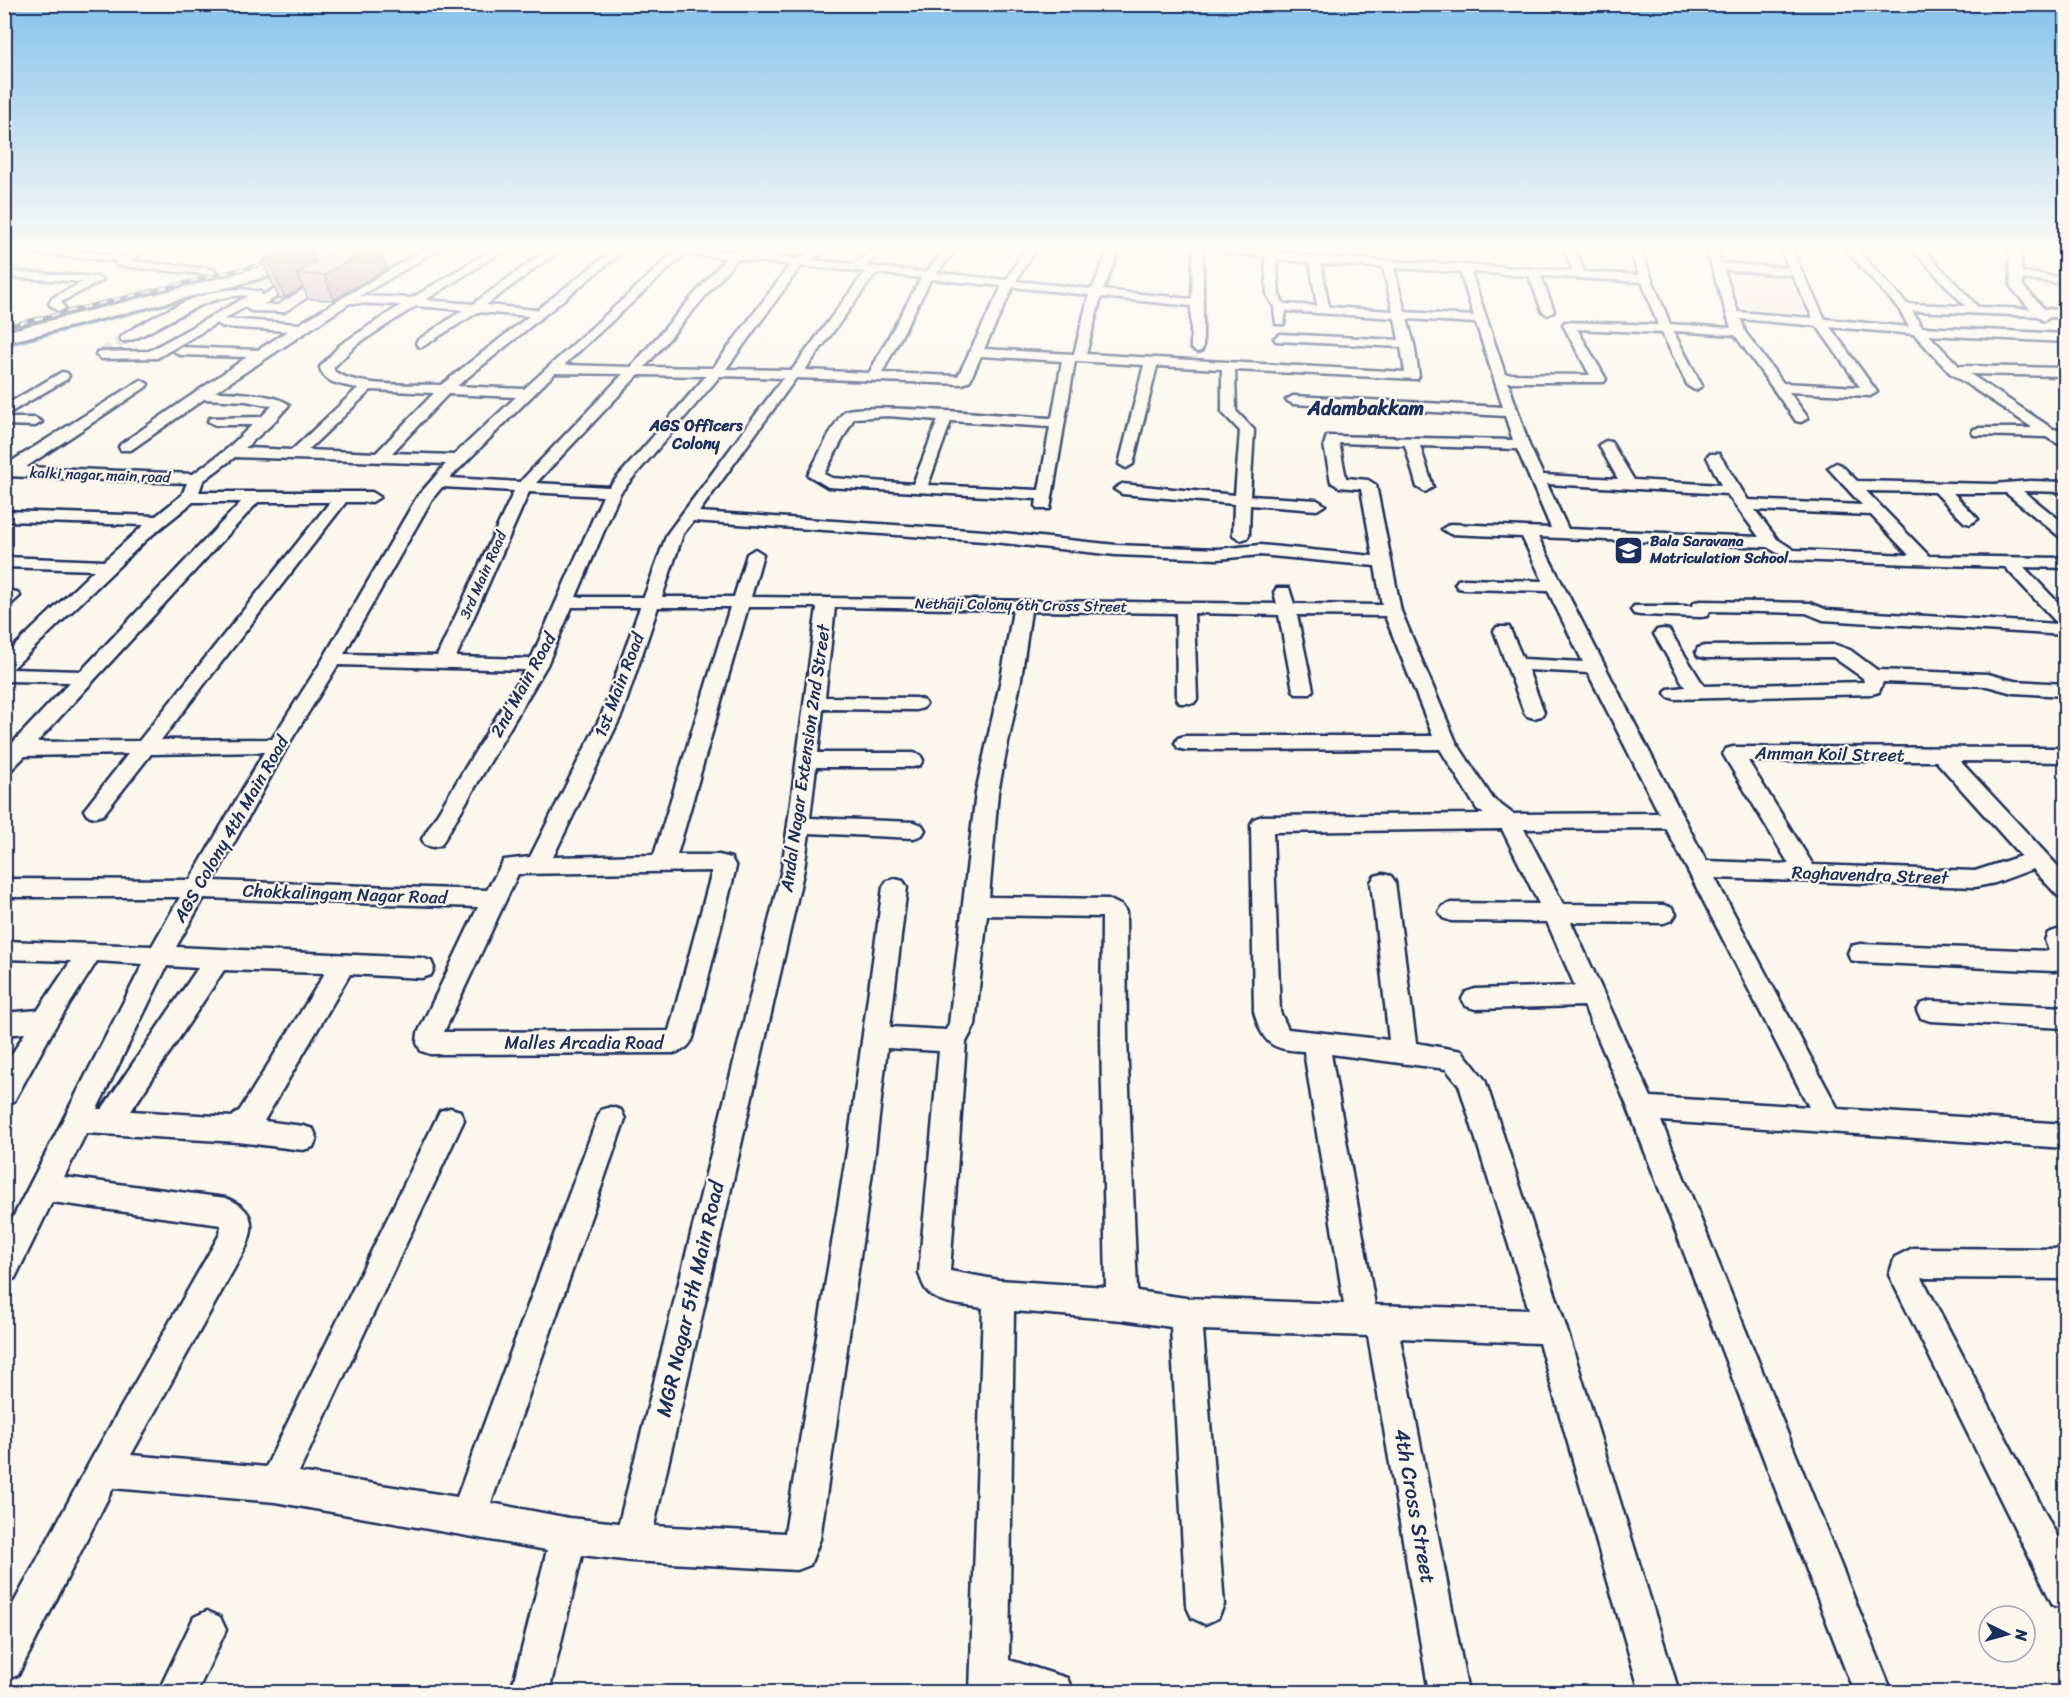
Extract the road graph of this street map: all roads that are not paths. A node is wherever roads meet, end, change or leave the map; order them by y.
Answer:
1 (46, 328) edge
2 (145, 328) edge
3 (202, 328) edge
4 (301, 328) edge
5 (373, 328) edge
6 (444, 328) edge
7 (523, 328) edge
8 (598, 328) edge
9 (671, 328) edge
10 (749, 328) edge
11 (829, 328) edge
12 (899, 328) edge
13 (987, 328) edge
14 (1084, 328) edge
15 (1197, 328) edge
16 (1279, 328) edge
17 (1403, 328) edge
18 (1483, 328) edge
19 (1571, 328) edge
20 (1665, 328) edge
21 (1669, 328) edge
22 (1737, 328) edge
23 (1825, 328) edge
24 (1877, 328) edge
25 (1916, 328) edge
26 (1739, 332) junction
27 (1918, 332) junction
28 (2066, 337) edge
29 (4, 338) edge
30 (126, 338) tunnel mouth
31 (422, 343) dead end
32 (1408, 344) junction
33 (1197, 348) dead end
34 (180, 351) dead end
35 (975, 352) junction
36 (1277, 352) junction
37 (259, 354) junction
38 (102, 355) dead end
39 (1074, 358) junction
40 (1152, 361) junction
41 (1228, 367) junction
42 (552, 369) junction
43 (635, 370) junction
44 (1955, 370) junction
45 (2036, 372) junction
46 (2066, 372) edge
47 (716, 373) junction
48 (794, 374) junction
49 (62, 376) dead end
50 (873, 377) junction
51 (902, 378) junction
52 (1500, 378) junction
53 (141, 384) dead end
54 (2056, 384) dead end
55 (368, 386) junction
56 (1695, 386) dead end
57 (1776, 387) junction
58 (445, 389) junction
59 (528, 393) junction
60 (200, 395) junction
61 (1293, 400) dead end
62 (888, 412) junction
63 (1513, 412) junction
64 (946, 417) junction
65 (1801, 418) dead end
66 (6, 420) edge
67 (215, 421) dead end
68 (267, 421) junction
69 (35, 422) dead end
70 (1059, 423) junction
71 (1979, 432) dead end
72 (2058, 433) edge
73 (1411, 442) junction
74 (2066, 444) edge
75 (1522, 445) junction
76 (1606, 445) dead end
77 (126, 447) dead end
78 (232, 452) junction
79 (296, 454) junction
80 (381, 456) junction
81 (1714, 457) dead end
82 (458, 460) junction
83 (1126, 464) dead end
84 (1836, 468) dead end
85 (8, 471) edge
86 (196, 478) junction
87 (1537, 479) junction
88 (439, 482) junction
89 (1629, 484) junction
90 (1853, 486) junction
91 (2066, 487) edge
92 (523, 488) junction
93 (1425, 488) dead end
94 (1939, 488) junction
95 (2010, 488) junction
96 (919, 489) junction
97 (1122, 489) dead end
98 (1732, 490) junction
99 (613, 492) junction
100 (189, 497) junction
101 (254, 497) junction
102 (342, 497) junction
103 (372, 497) dead end
104 (1242, 500) junction
105 (1317, 505) dead end
106 (1744, 506) junction
107 (1876, 510) junction
108 (4, 516) edge
109 (689, 516) junction
110 (1970, 519) dead end
111 (159, 521) junction
112 (1450, 529) dead end
113 (1528, 533) junction
114 (1562, 534) junction
115 (2066, 534) edge
116 (1241, 535) dead end
117 (1771, 542) junction
118 (755, 554) dead end
119 (1924, 561) junction
120 (2008, 561) junction
121 (4, 562) edge
122 (1382, 562) junction
123 (2066, 563) edge
124 (109, 566) junction
125 (1464, 584) dead end
126 (1554, 586) junction
127 (1285, 600) junction
128 (741, 601) junction
129 (566, 602) junction
130 (827, 602) junction
131 (650, 603) junction
132 (1023, 604) junction
133 (1185, 608) junction
134 (1640, 610) dead end
135 (1392, 611) junction
136 (2066, 622) edge
137 (2066, 630) edge
138 (1503, 631) dead end
139 (1663, 634) dead end
140 (1706, 652) dead end
141 (332, 659) junction
142 (444, 662) junction
143 (1516, 663) junction
144 (538, 665) junction
145 (4, 667) edge
146 (1594, 668) junction
147 (4, 675) edge
148 (1872, 676) junction
149 (85, 677) junction
150 (1303, 690) dead end
151 (2066, 690) edge
152 (1698, 692) junction
153 (1675, 693) dead end
154 (1187, 699) dead end
155 (814, 703) junction
156 (916, 704) dead end
157 (1534, 712) dead end
158 (1446, 742) junction
159 (1185, 743) dead end
160 (278, 745) junction
161 (146, 747) junction
162 (20, 748) junction
163 (1940, 753) junction
164 (2066, 755) edge
165 (806, 760) junction
166 (913, 760) dead end
167 (4, 765) edge
168 (95, 810) dead end
169 (1675, 820) junction
170 (1510, 823) junction
171 (798, 825) junction
172 (914, 831) dead end
173 (433, 839) dead end
174 (665, 857) junction
175 (2036, 859) junction
176 (538, 864) junction
177 (1701, 869) junction
178 (1806, 873) junction
179 (1383, 882) dead end
180 (895, 887) dead end
181 (4, 888) edge
182 (197, 889) junction
183 (2066, 890) edge
184 (494, 899) junction
185 (976, 906) junction
186 (1451, 912) dead end
187 (1555, 912) junction
188 (1664, 914) dead end
189 (2066, 936) edge
190 (90, 952) junction
191 (1860, 953) dead end
192 (7, 954) edge
193 (160, 954) junction
194 (217, 960) junction
195 (343, 964) junction
196 (422, 968) dead end
197 (1592, 996) junction
198 (1474, 999) dead end
199 (1930, 1011) dead end
200 (2066, 1018) edge
201 (46, 1020) junction
202 (4, 1024) edge
203 (876, 1037) junction
204 (953, 1041) junction
205 (1316, 1041) junction
206 (1404, 1053) junction
207 (748, 1054) joint
208 (4, 1093) edge
209 (1642, 1108) junction
210 (611, 1119) dead end
211 (1829, 1119) junction
212 (78, 1120) junction
213 (110, 1120) junction
214 (450, 1120) dead end
215 (238, 1130) junction
216 (2066, 1136) edge
217 (303, 1138) dead end
218 (46, 1188) junction
219 (6, 1263) edge
220 (2063, 1267) edge
221 (999, 1295) junction
222 (1122, 1304) junction
223 (1186, 1314) junction
224 (1372, 1320) junction
225 (1550, 1327) junction
226 (104, 1470) junction
227 (275, 1485) junction
228 (468, 1517) junction
229 (568, 1536) junction
230 (632, 1544) junction
231 (2066, 1592) edge
232 (1205, 1605) dead end
233 (207, 1630) dead end
234 (4, 1661) edge
235 (990, 1683) edge
236 (177, 1692) edge
237 (530, 1692) edge
238 (1053, 1692) edge
239 (1449, 1692) edge
240 (1660, 1692) edge
241 (1873, 1692) edge

1 - 29 main road
2 - 30 street
3 - 38 street
4 - 37 street
5 - 55 street
6 - 31 street
7 - 58 street
8 - 42 street, AGS Colony 4th Main Road
9 - 43 street, 3rd Main Road
10 - 47 street, 2nd Main Road
11 - 48 street, 1st Main Road
12 - 50 street
13 - 35 street
14 - 39 street
15 - 33 street
16 - 36 street
17 - 32 street
18 - 52 street
19 - 52 street
20 - 56 street
21 - 26 street
22 - 26 street
23 - 57 street
24 - 27 street
25 - 27 street
26 - 57 street
27 - 28 street
27 - 44 street
32 - 36 street
32 - 36 street
34 - 37 street
35 - 39 street
35 - 51 street
36 - 41 street
37 - 60 street
39 - 40 street
39 - 70 street
40 - 41 street
40 - 83 street
41 - 104 street
42 - 43 street
42 - 59 street, AGS Colony 4th Main Road
43 - 47 street
43 - 92 street, 3rd Main Road
44 - 45 street
44 - 72 street
45 - 46 street
45 - 54 street
47 - 48 street
47 - 99 street, 2nd Main Road
48 - 50 street
48 - 109 street, 1st Main Road
49 - 66 street
50 - 51 street
51 - 62 street
52 - 63 street
53 - 85 street
55 - 58 street
55 - 79 street
57 - 65 street
58 - 59 street
58 - 80 street
59 - 82 street, AGS Colony 4th Main Road
60 - 68 street
60 - 77 street
61 - 63 street
62 - 64 street
62 - 96 street
63 - 75 street
64 - 70 street
64 - 96 street
66 - 69 street
67 - 68 street
68 - 78 street
70 - 96 street
71 - 72 street
72 - 74 street
73 - 75 street
73 - 93 street
73 - 122 street
75 - 87 street
76 - 89 street
78 - 79 street
78 - 86 street
79 - 80 street
80 - 82 street
81 - 98 street
82 - 88 street, AGS Colony 4th Main Road
84 - 90 street
85 - 86 street, kalki nagar main road
86 - 100 street
87 - 89 street
87 - 114 street
88 - 92 street
88 - 141 street, AGS Colony 4th Main Road
89 - 98 street
90 - 94 street
90 - 107 street
91 - 95 street
92 - 99 street
92 - 142 street, 3rd Main Road
94 - 95 street
94 - 110 street
95 - 115 street
97 - 104 street
98 - 106 street
99 - 129 street, 2nd Main Road
100 - 101 street
100 - 111 street
101 - 102 street
101 - 149 street
102 - 103 street
102 - 161 street
104 - 105 street
104 - 116 street
106 - 107 street
106 - 117 street
107 - 119 street
108 - 111 street
109 - 122 street
109 - 131 street, 1st Main Road
111 - 124 street
112 - 113 street
113 - 114 street
113 - 126 street
114 - 117 street
117 - 119 street
118 - 128 street
119 - 120 street
120 - 123 street
120 - 136 street
121 - 124 street
122 - 135 street
124 - 145 street
125 - 126 street
126 - 146 street
127 - 133 street, Nethaji Colony 6th Cross Street
127 - 135 street, Nethaji Colony 6th Cross Street
127 - 150 street
128 - 130 street, Nethaji Colony 6th Cross Street
128 - 131 street, Nethaji Colony 6th Cross Street
128 - 174 street
129 - 131 street, Nethaji Colony 6th Cross Street
129 - 144 street, 2nd Main Road
130 - 132 street, Nethaji Colony 6th Cross Street
130 - 155 street, Andal Nagar Extension 2nd Street
131 - 176 street, 1st Main Road
132 - 133 street, Nethaji Colony 6th Cross Street
132 - 185 street
133 - 154 street
134 - 137 street
135 - 158 street
138 - 143 street
139 - 152 street
140 - 148 street
141 - 142 street
141 - 160 street, AGS Colony 4th Main Road
142 - 144 street
143 - 146 street
143 - 157 street
144 - 173 street, 2nd Main Road
146 - 169 street
147 - 149 street
148 - 151 street
148 - 152 street
149 - 162 street
152 - 153 street
155 - 156 street
155 - 165 street, Andal Nagar Extension 2nd Street
158 - 159 street
158 - 170 street
160 - 161 street
160 - 182 street, AGS Colony 4th Main Road
161 - 162 street
161 - 168 street
162 - 167 street
163 - 164 street, Amman Koil Street
163 - 175 street
163 - 178 street, Amman Koil Street
165 - 166 street
165 - 171 street, Andal Nagar Extension 2nd Street
169 - 170 street
169 - 177 street
170 - 187 street
170 - 205 street
171 - 172 street
171 - 207 street, Andal Nagar Extension 2nd Street
174 - 176 street, Malles Arcadia Road
174 - 184 street, Malles Arcadia Road
175 - 178 street, Raghavendra Street
175 - 183 street
176 - 184 street, Malles Arcadia Road
177 - 178 street, Raghavendra Street
177 - 211 street
179 - 206 street
180 - 203 street
181 - 182 street, Chokkalingam Nagar Road
182 - 184 street, Chokkalingam Nagar Road
182 - 193 street, AGS Colony 4th Main Road
185 - 204 street
185 - 222 street
186 - 187 street
187 - 188 street
187 - 197 street
189 - 191 street
190 - 192 street
190 - 193 street
190 - 201 street
193 - 194 street
193 - 212 street, AGS Colony 4th Main Road
194 - 195 street
194 - 213 street
195 - 196 street
195 - 215 street
197 - 198 street
197 - 209 street
199 - 200 street
201 - 202 street
201 - 208 street
203 - 204 street
203 - 230 street
204 - 221 street
205 - 206 street
205 - 224 street, 4th Cross Street
206 - 225 street
207 - 230 street, MGR Nagar 5th Main Road
209 - 211 street
209 - 241 street
210 - 228 street
211 - 216 street
212 - 213 street
212 - 218 street, AGS Colony 4th Main Road
213 - 215 street
214 - 227 street
215 - 217 street
218 - 219 street
218 - 226 street
220 - 231 street
221 - 222 street
221 - 235 street
222 - 223 street
223 - 224 street
223 - 232 street
224 - 225 street
224 - 239 street, 4th Cross Street
225 - 240 street
226 - 227 street
226 - 234 street
227 - 228 street
228 - 229 street
229 - 230 street
229 - 237 street
233 - 236 street
235 - 238 street

